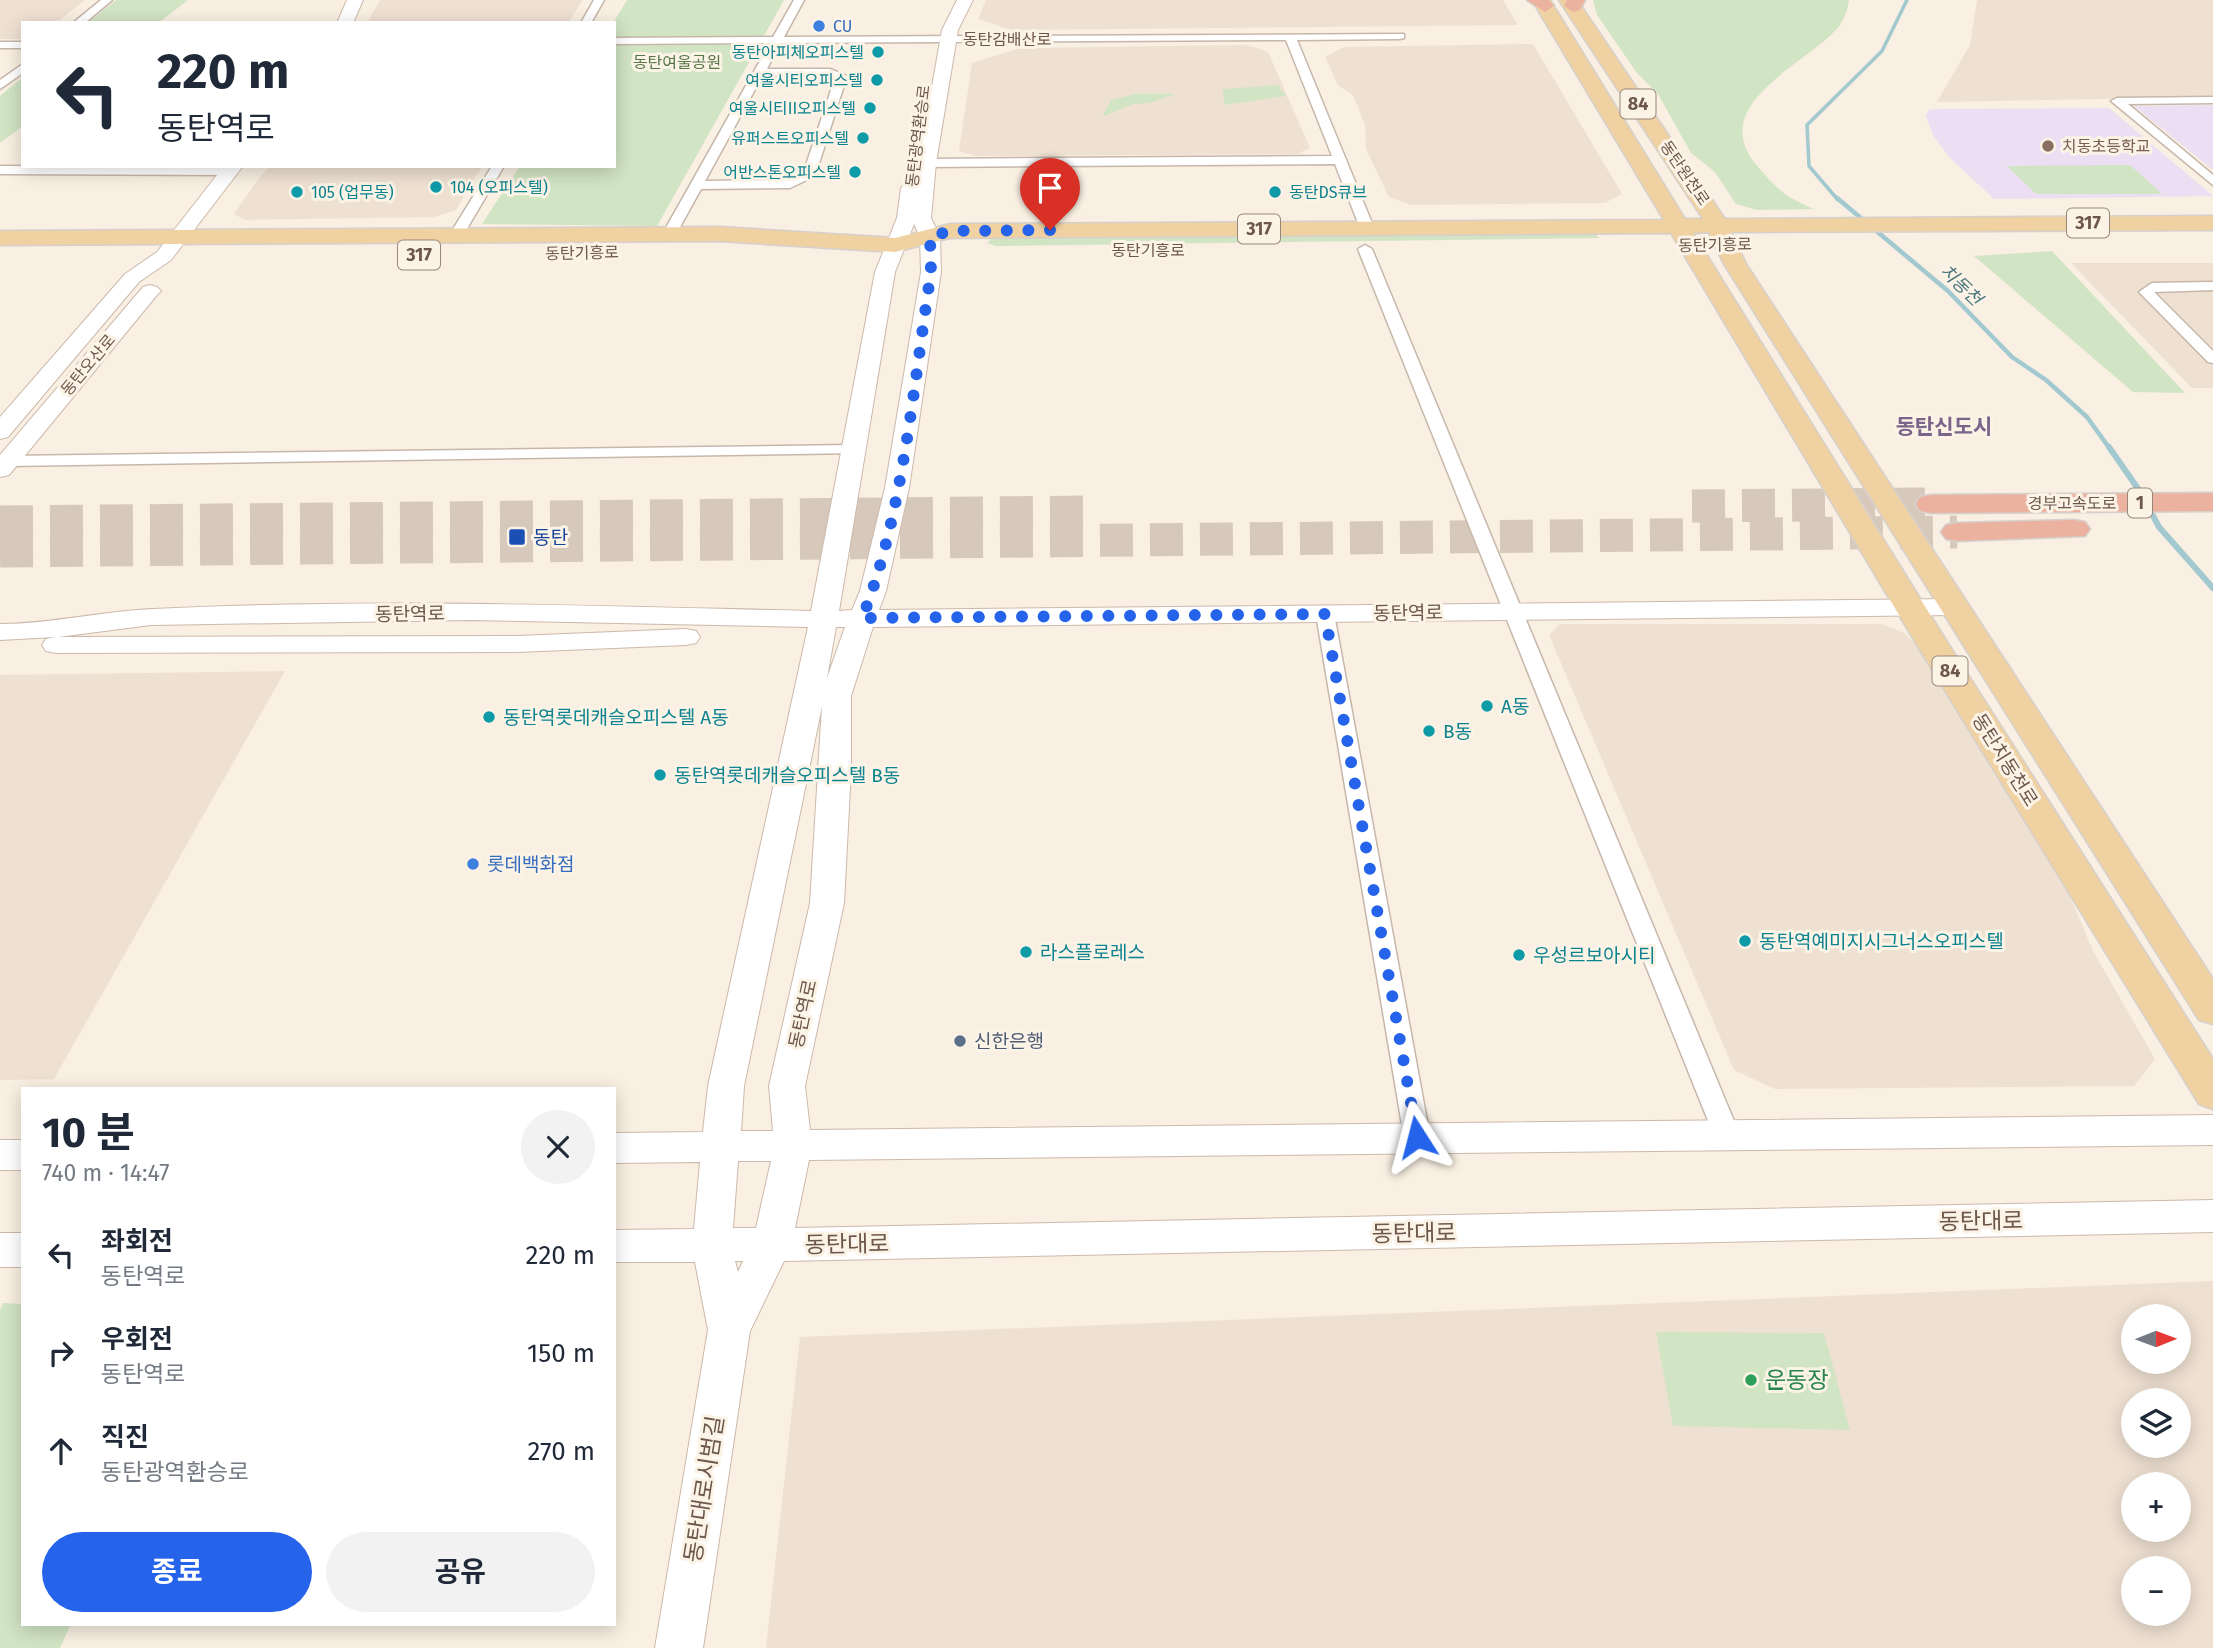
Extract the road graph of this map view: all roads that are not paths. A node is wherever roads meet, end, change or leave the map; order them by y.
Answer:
1 (107, 0) edge
2 (355, 0) edge
3 (599, 0) edge
4 (799, 0) edge
5 (965, 0) edge
6 (1541, 2) edge
7 (1572, 2) edge
8 (81, 21) edge
9 (346, 21) edge
10 (587, 21) edge
11 (941, 21) edge
12 (1400, 36) dead end
13 (1290, 37) junction
14 (776, 40) junction
15 (616, 41) edge
16 (0, 45) edge
17 (21, 45) edge
18 (21, 69) edge
19 (758, 72) junction
20 (0, 86) edge
21 (2213, 100) edge
22 (1339, 160) junction
23 (927, 163) junction
24 (78, 168) edge
25 (232, 168) edge
26 (497, 168) edge
27 (0, 170) edge
28 (2213, 181) edge
29 (696, 185) junction
30 (2213, 223) edge
31 (670, 233) junction
32 (457, 234) junction
33 (1722, 235) junction
34 (180, 236) junction
35 (1686, 236) junction
36 (0, 238) edge
37 (1366, 238) junction
38 (2213, 241) edge
39 (931, 253) junction
40 (164, 256) junction
41 (891, 256) junction
42 (0, 257) edge
43 (2213, 286) edge
44 (2196, 342) junction
45 (2213, 342) edge
46 (2213, 359) edge
47 (0, 432) edge
48 (852, 450) junction
49 (4, 465) edge
50 (2213, 502) edge
51 (1931, 504) tunnel mouth
52 (2213, 528) edge
53 (1957, 532) tunnel mouth
54 (1911, 607) junction
55 (1955, 607) junction
56 (1513, 611) junction
57 (1325, 614) junction
58 (862, 618) junction
59 (821, 619) junction
60 (653, 627) junction
61 (0, 632) edge
62 (0, 644) edge
63 (823, 698) junction
64 (2213, 1010) edge
65 (2213, 1093) edge
66 (2213, 1130) edge
67 (1726, 1133) junction
68 (1417, 1137) junction
69 (793, 1145) junction
70 (719, 1146) junction
71 (616, 1148) edge
72 (21, 1154) edge
73 (0, 1155) edge
74 (2213, 1216) edge
75 (712, 1245) junction
76 (772, 1245) junction
77 (616, 1246) edge
78 (0, 1250) edge
79 (21, 1250) edge
80 (729, 1330) junction
81 (679, 1648) edge

1 - 8 street
2 - 9 street
3 - 10 street
4 - 14 street
5 - 11 street, 동탄광역환승로
6 - 35 main road, 동탄원천로 / 84
7 - 33 main road, 동탄원천로 / 84
11 - 13 street, 동탄감배산로
11 - 14 street, 동탄감배산로
11 - 23 street, 동탄광역환승로
11 - 41 street, 동탄광역환승로
12 - 13 street, 동탄감배산로
13 - 22 street
14 - 15 street, 동탄감배산로
14 - 19 street
16 - 17 street
18 - 20 street
19 - 29 street
19 - 29 street
21 - 28 street
22 - 23 street
22 - 37 street
23 - 39 street, 동탄광역환승로
24 - 25 street
24 - 27 street
25 - 34 street, 동탄오산로
26 - 32 street
29 - 31 street
30 - 33 main road, 동탄기흥로 / 317
31 - 32 main road, 동탄기흥로 / 317
31 - 41 main road, 동탄기흥로 / 317
32 - 34 main road, 동탄기흥로 / 317
33 - 35 main road, 동탄기흥로 / 317
33 - 38 main road, 동탄기흥로 / 317
33 - 55 main road, 동탄치동천로 / 84
34 - 36 main road, 동탄기흥로 / 317
34 - 40 street, 동탄오산로
35 - 37 main road, 동탄기흥로 / 317
35 - 54 main road, 동탄치동천로 / 84
37 - 39 main road, 동탄기흥로 / 317
37 - 56 street
39 - 41 main road, 동탄기흥로 / 317
39 - 58 street, 동탄역로
40 - 41 main road, 동탄기흥로 / 317
40 - 42 main road, 동탄기흥로 / 317
40 - 47 street, 동탄오산로
40 - 49 street, 동탄오산로
41 - 48 street
43 - 44 street
44 - 45 street
44 - 46 street
48 - 49 street
48 - 59 street
50 - 51 highway, 경부고속도로 / 1
52 - 53 highway, 경부고속도로 / 1
54 - 55 street, 동탄역로
54 - 56 street, 동탄역로
54 - 65 main road, 동탄치동천로 / 84
55 - 64 main road, 동탄치동천로 / 84
56 - 57 street, 동탄역로
56 - 67 street
57 - 58 street, 동탄역로
57 - 68 street
58 - 59 street, 동탄역로
58 - 63 street, 동탄역로
59 - 60 street, 동탄역로
59 - 63 street
60 - 61 street, 동탄역로
60 - 62 street, 동탄역로
63 - 69 street, 동탄역로
63 - 70 street, 동탄대로시범길
66 - 67 street
67 - 68 street
68 - 69 street
69 - 70 street
69 - 76 street, 동탄역로
70 - 71 street
70 - 75 street, 동탄대로시범길
72 - 73 street
74 - 76 street, 동탄대로
75 - 76 street, 동탄대로
75 - 77 street, 동탄대로
75 - 80 street, 동탄대로시범길
76 - 80 street, 동탄대로시범길
78 - 79 street
80 - 81 street, 동탄대로시범길

